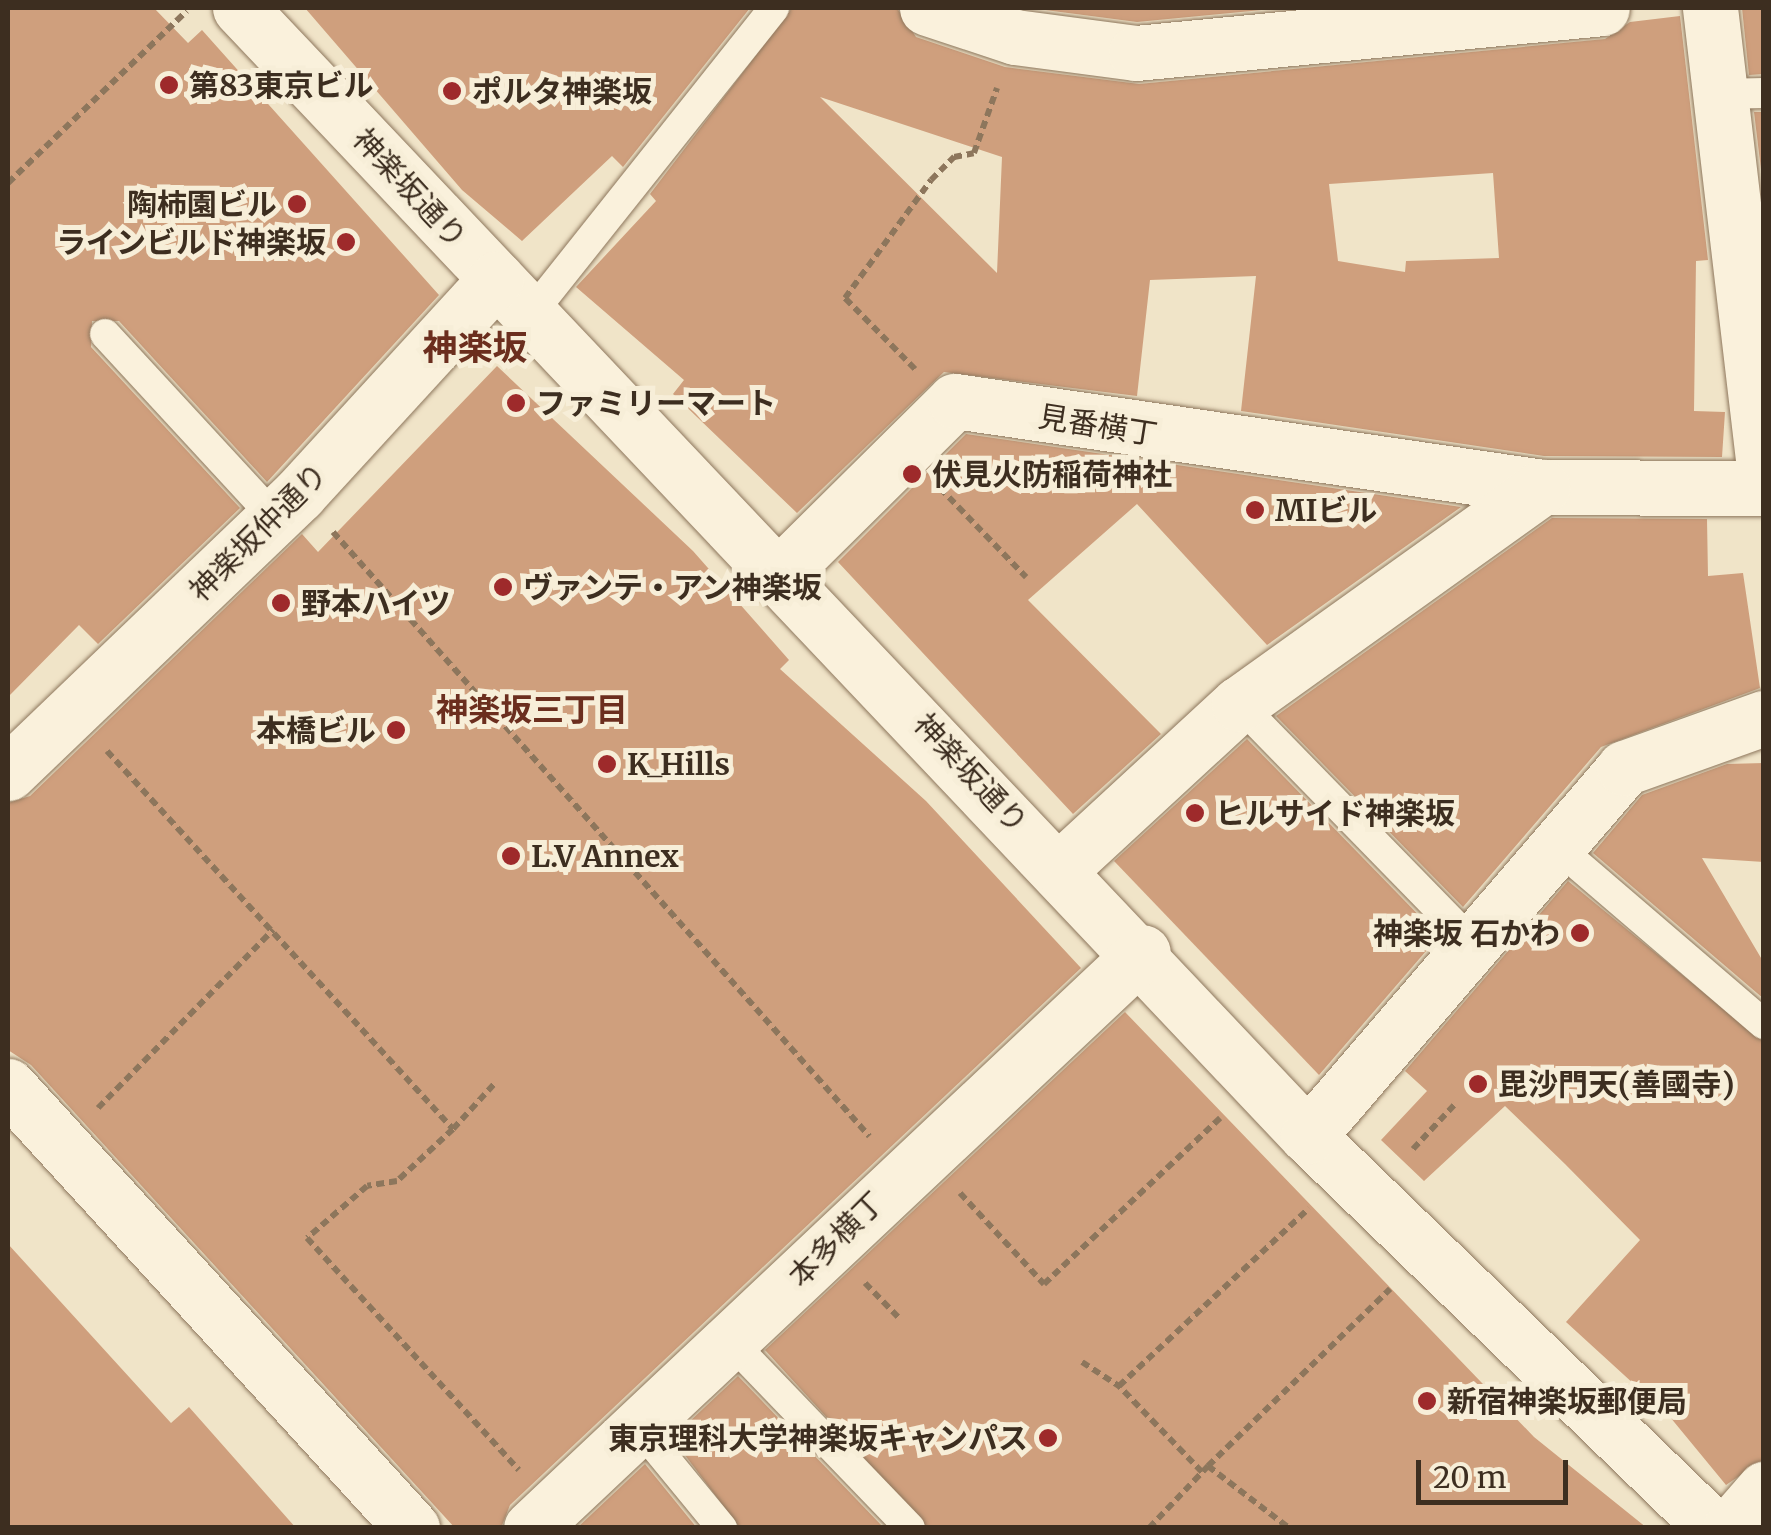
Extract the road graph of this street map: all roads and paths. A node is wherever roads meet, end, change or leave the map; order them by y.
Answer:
1 (191, 8) edge
2 (240, 8) edge
3 (774, 8) edge
4 (927, 8) edge
5 (1602, 8) edge
6 (1710, 8) edge
7 (1015, 37) junction
8 (1742, 94) edge
9 (8, 183) edge
10 (1751, 237) edge
11 (513, 297) junction
12 (104, 334) dead end
13 (951, 405) junction
14 (904, 450) junction
15 (1764, 465) edge
16 (1542, 487) junction
17 (1764, 488) edge
18 (274, 518) junction
19 (332, 532) dead end
20 (782, 572) junction
21 (1026, 577) dead end
22 (1240, 704) junction
23 (72, 713) junction
24 (1764, 718) edge
25 (8, 773) edge
26 (1556, 846) junction
27 (1061, 868) junction
28 (273, 930) junction
29 (1471, 942) junction
30 (1143, 952) junction
31 (1764, 1024) edge
32 (496, 1083) dead end
33 (8, 1086) edge
34 (1457, 1102) dead end
35 (1236, 1104) dead end
36 (453, 1129) junction
37 (1308, 1136) junction
38 (62, 1144) junction
39 (1414, 1149) dead end
40 (913, 1163) junction
41 (1322, 1195) dead end
42 (1404, 1277) dead end
43 (731, 1342) junction
44 (1082, 1362) dead end
45 (1118, 1386) junction
46 (640, 1427) junction
47 (1205, 1469) junction
48 (1764, 1489) edge
49 (542, 1517) edge
50 (412, 1528) edge
51 (722, 1528) edge
52 (910, 1528) edge
53 (1149, 1528) edge
54 (1289, 1528) edge
55 (1712, 1528) edge
56 (1730, 1528) edge

1 - 9 path
2 - 11 street, 神楽坂通り
3 - 11 lane
4 - 7 street
5 - 7 street
6 - 8 street
7 - 13 path
8 - 10 street
10 - 15 street
11 - 18 street, 神楽坂仲通り
11 - 20 street, 神楽坂通り
12 - 18 lane
13 - 14 street
13 - 16 street, 見番横丁
14 - 20 street
14 - 21 path
16 - 17 street, 見番横丁
16 - 22 street
18 - 23 street, 神楽坂仲通り
19 - 40 path
20 - 27 street, 神楽坂通り
22 - 27 street
22 - 29 lane
23 - 25 street, 神楽坂仲通り
23 - 28 path
24 - 26 street
26 - 29 street
26 - 31 lane
27 - 30 street, 神楽坂通り
28 - 36 path
28 - 38 path
29 - 37 street
30 - 37 street, 神楽坂通り
30 - 40 street, 本多横丁
32 - 36 path
33 - 38 street
34 - 39 path
35 - 40 path
36 - 49 path
37 - 55 street, 神楽坂通り
38 - 50 street
40 - 43 street, 本多横丁
41 - 45 path
42 - 47 path
43 - 46 street, 本多横丁
43 - 52 lane
44 - 45 path
45 - 47 path
46 - 49 street, 本多横丁
46 - 51 lane
47 - 53 path
47 - 54 path
48 - 56 street

